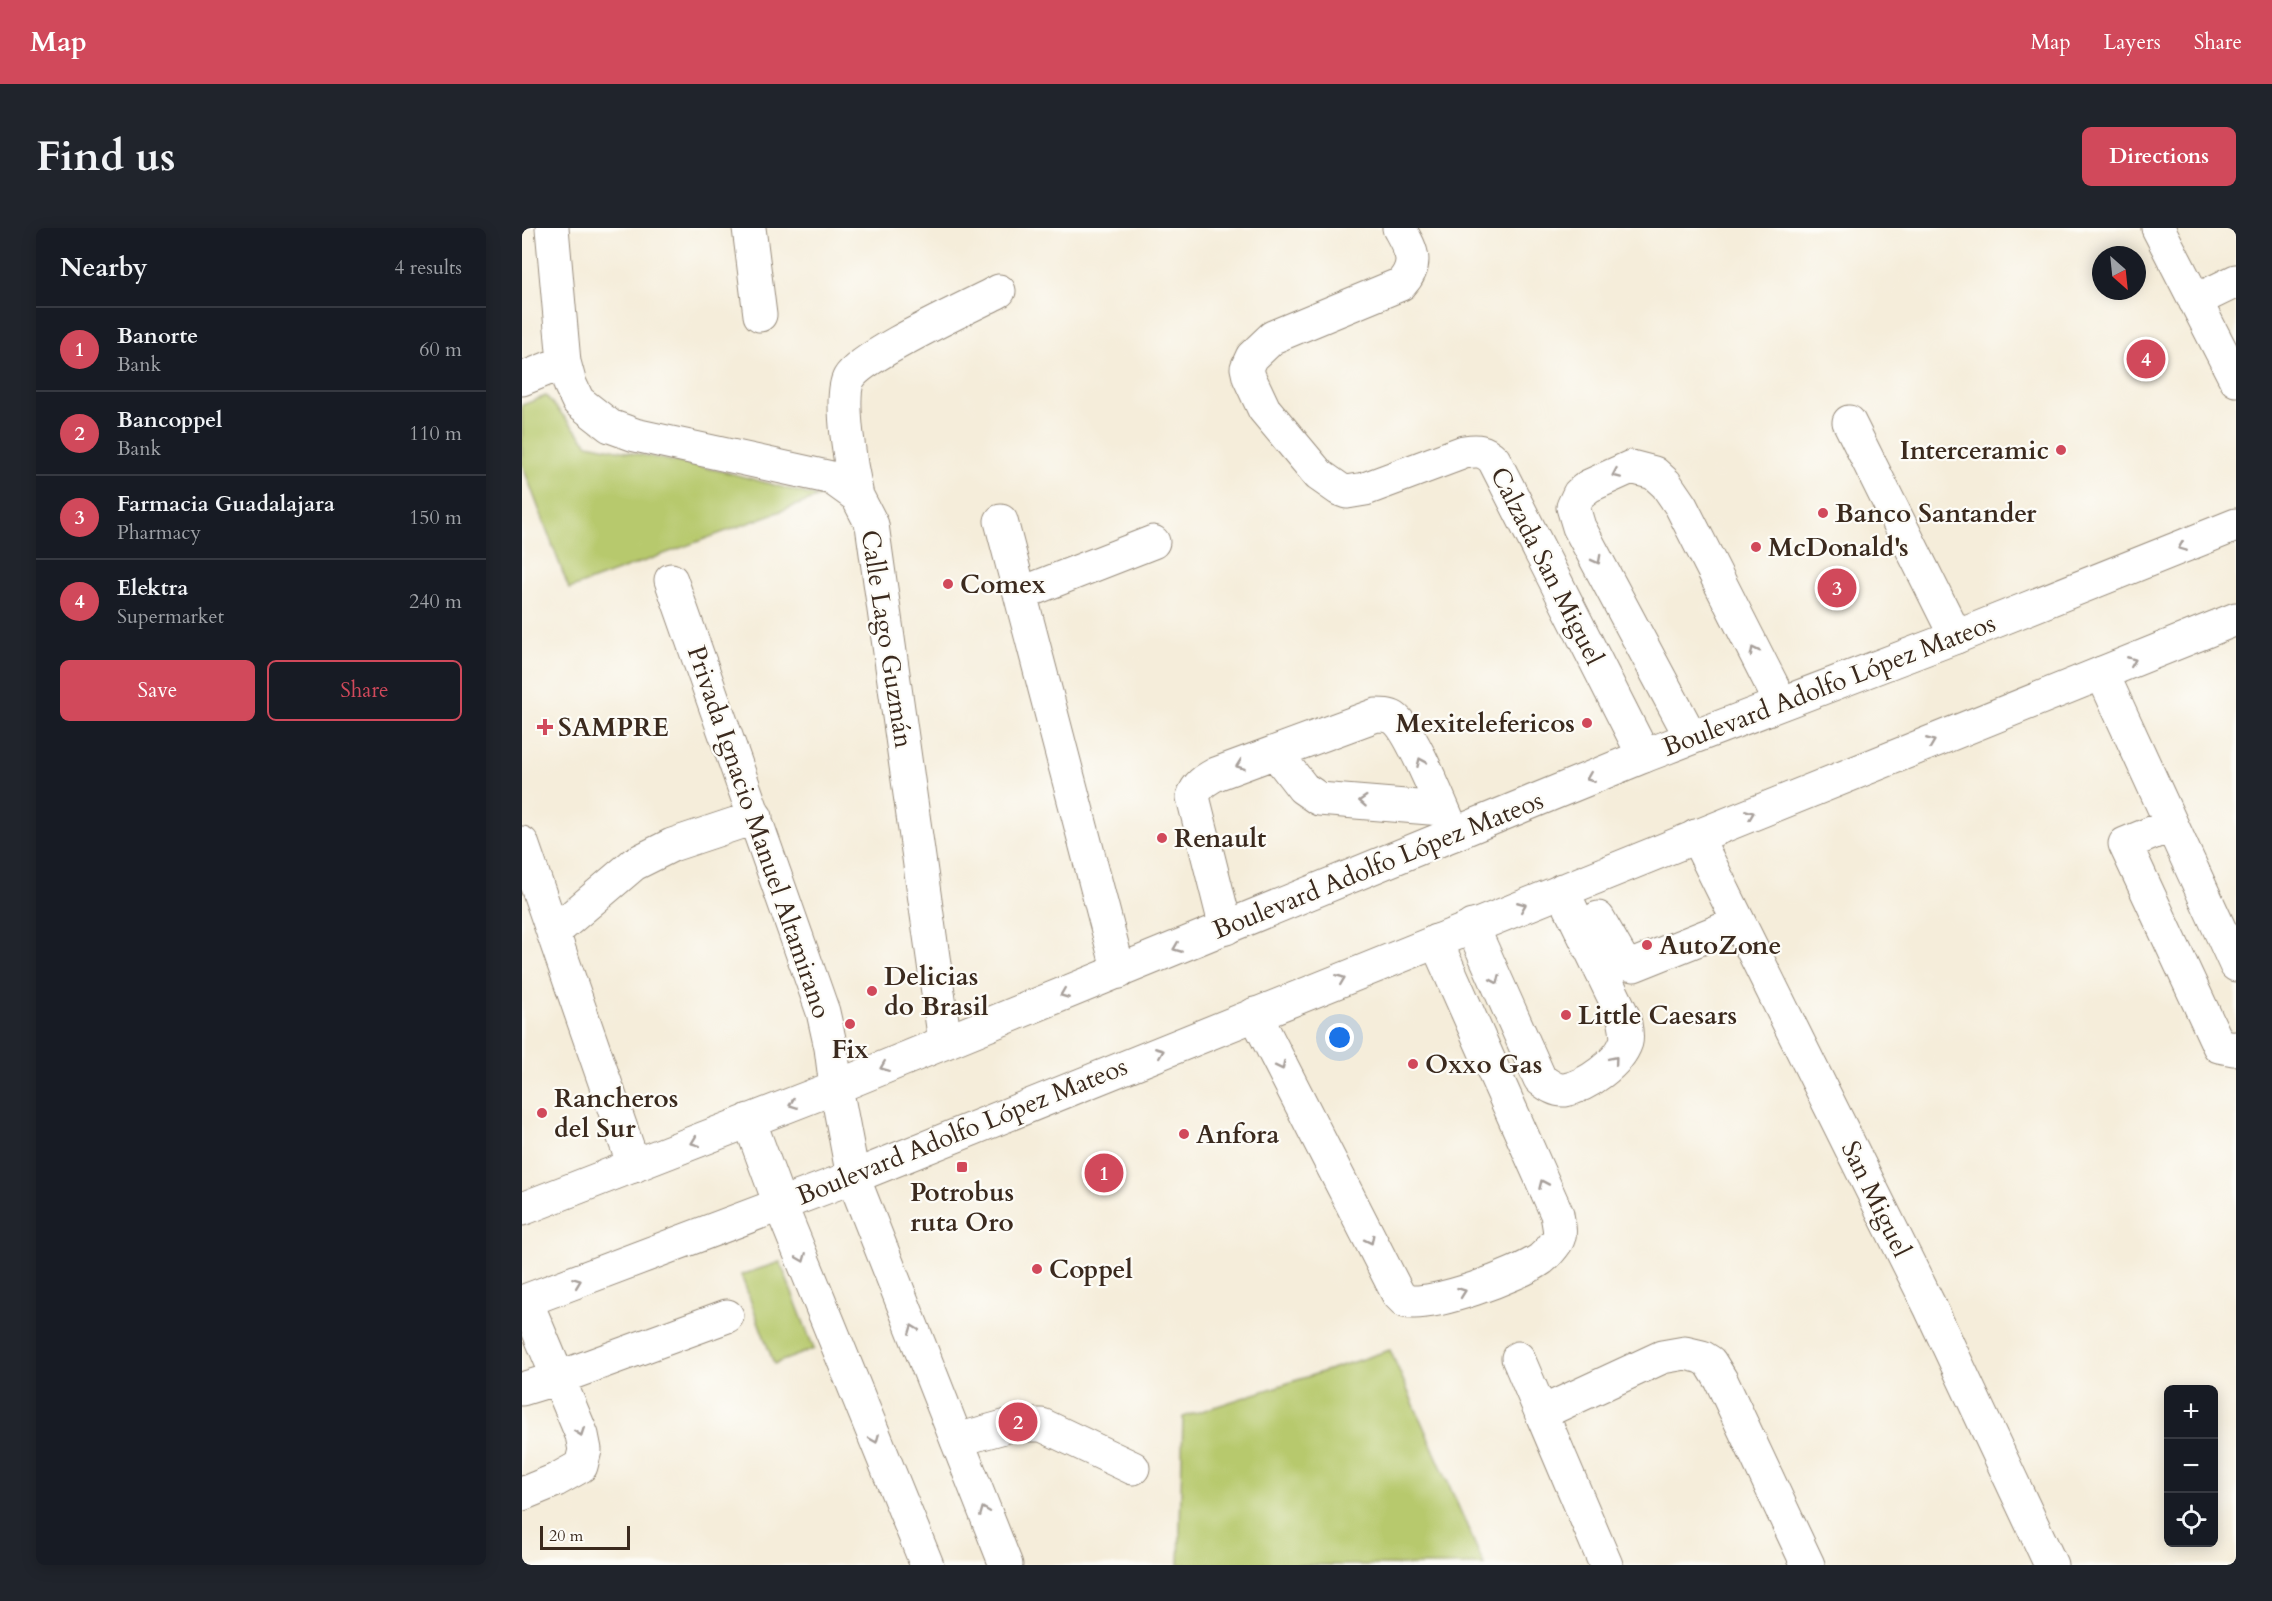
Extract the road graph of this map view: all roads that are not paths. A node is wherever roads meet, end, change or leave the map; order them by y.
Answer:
1 (552, 228) edge
2 (749, 228) edge
3 (1399, 228) edge
4 (2168, 231) edge
5 (2236, 281) edge
6 (999, 291) dead end
7 (2195, 301) junction
8 (760, 315) dead end
9 (564, 362) junction
10 (2235, 373) edge
11 (522, 379) edge
12 (1849, 422) dead end
13 (857, 496) junction
14 (1001, 521) dead end
15 (2236, 525) edge
16 (1153, 542) dead end
17 (671, 580) dead end
18 (1020, 594) junction
19 (2236, 619) edge
20 (1956, 637) junction
21 (2102, 673) junction
22 (1781, 703) junction
23 (1691, 737) junction
24 (1275, 752) junction
25 (1644, 756) junction
26 (756, 817) junction
27 (1448, 821) junction
28 (2171, 825) junction
29 (1696, 836) junction
30 (522, 843) edge
31 (1570, 887) junction
32 (1739, 922) junction
33 (1472, 926) junction
34 (1226, 928) junction
35 (553, 933) junction
36 (1436, 941) junction
37 (2236, 964) edge
38 (1119, 972) junction
39 (1255, 1014) junction
40 (945, 1042) junction
41 (2236, 1048) edge
42 (836, 1087) junction
43 (749, 1120) junction
44 (634, 1166) junction
45 (853, 1177) junction
46 (780, 1204) junction
47 (522, 1209) edge
48 (524, 1302) edge
49 (727, 1316) dead end
50 (1518, 1358) dead end
51 (558, 1378) junction
52 (522, 1389) edge
53 (1541, 1413) junction
54 (957, 1440) junction
55 (1132, 1468) dead end
56 (522, 1494) edge
57 (927, 1565) edge
58 (1006, 1565) edge
59 (1606, 1565) edge
60 (1808, 1565) edge
61 (2051, 1565) edge

1 - 9 street, Calle Lago Guzmán
2 - 8 street
3 - 25 street, Calzada San Miguel
4 - 7 street
5 - 7 street
6 - 13 street
7 - 10 street
9 - 11 street
9 - 13 street, Calle Lago Guzmán
12 - 20 street
13 - 40 street, Calle Lago Guzmán
14 - 18 street
15 -> 20 street, Boulevard Adolfo López Mateos
16 - 18 street
17 - 26 street, Privada Ignacio Manuel Altamirano
18 - 38 street
21 -> 19 street, Boulevard Adolfo López Mateos
20 - 22 street, Boulevard Adolfo López Mateos
21 - 28 street
29 -> 21 street, Boulevard Adolfo López Mateos
22 - 23 street, Boulevard Adolfo López Mateos
22 -> 23 street
23 - 25 street, Boulevard Adolfo López Mateos
27 -> 24 street
27 -> 24 street
24 -> 34 street
25 -> 27 street, Boulevard Adolfo López Mateos
26 - 35 street
26 - 42 street, Privada Ignacio Manuel Altamirano
27 - 34 street, Boulevard Adolfo López Mateos
28 - 37 street
28 - 41 street
29 - 31 street, Boulevard Adolfo López Mateos
29 - 32 street, San Miguel
30 - 35 street
31 - 32 street
33 -> 31 street, Boulevard Adolfo López Mateos
33 -> 31 street
32 - 61 street, San Miguel
33 - 36 street, Boulevard Adolfo López Mateos
34 -> 38 street, Boulevard Adolfo López Mateos
35 - 44 street
39 -> 36 street, Boulevard Adolfo López Mateos
39 -> 36 street
38 -> 40 street, Boulevard Adolfo López Mateos
45 -> 39 street, Boulevard Adolfo López Mateos
40 -> 42 street, Boulevard Adolfo López Mateos
42 -> 43 street, Boulevard Adolfo López Mateos
42 - 45 street, Privada Ignacio Manuel Altamirano
43 -> 44 street, Boulevard Adolfo López Mateos
43 - 46 street
44 - 47 street, Boulevard Adolfo López Mateos
45 - 46 street, Boulevard Adolfo López Mateos
54 -> 45 street, Privada Ignacio Manuel Altamirano
48 -> 46 street, Boulevard Adolfo López Mateos
46 -> 57 street
48 - 51 street
49 - 51 street
50 - 53 street
51 - 52 street
51 -> 56 street
53 - 59 street
53 - 60 street
54 - 55 street
58 -> 54 street, Privada Ignacio Manuel Altamirano

